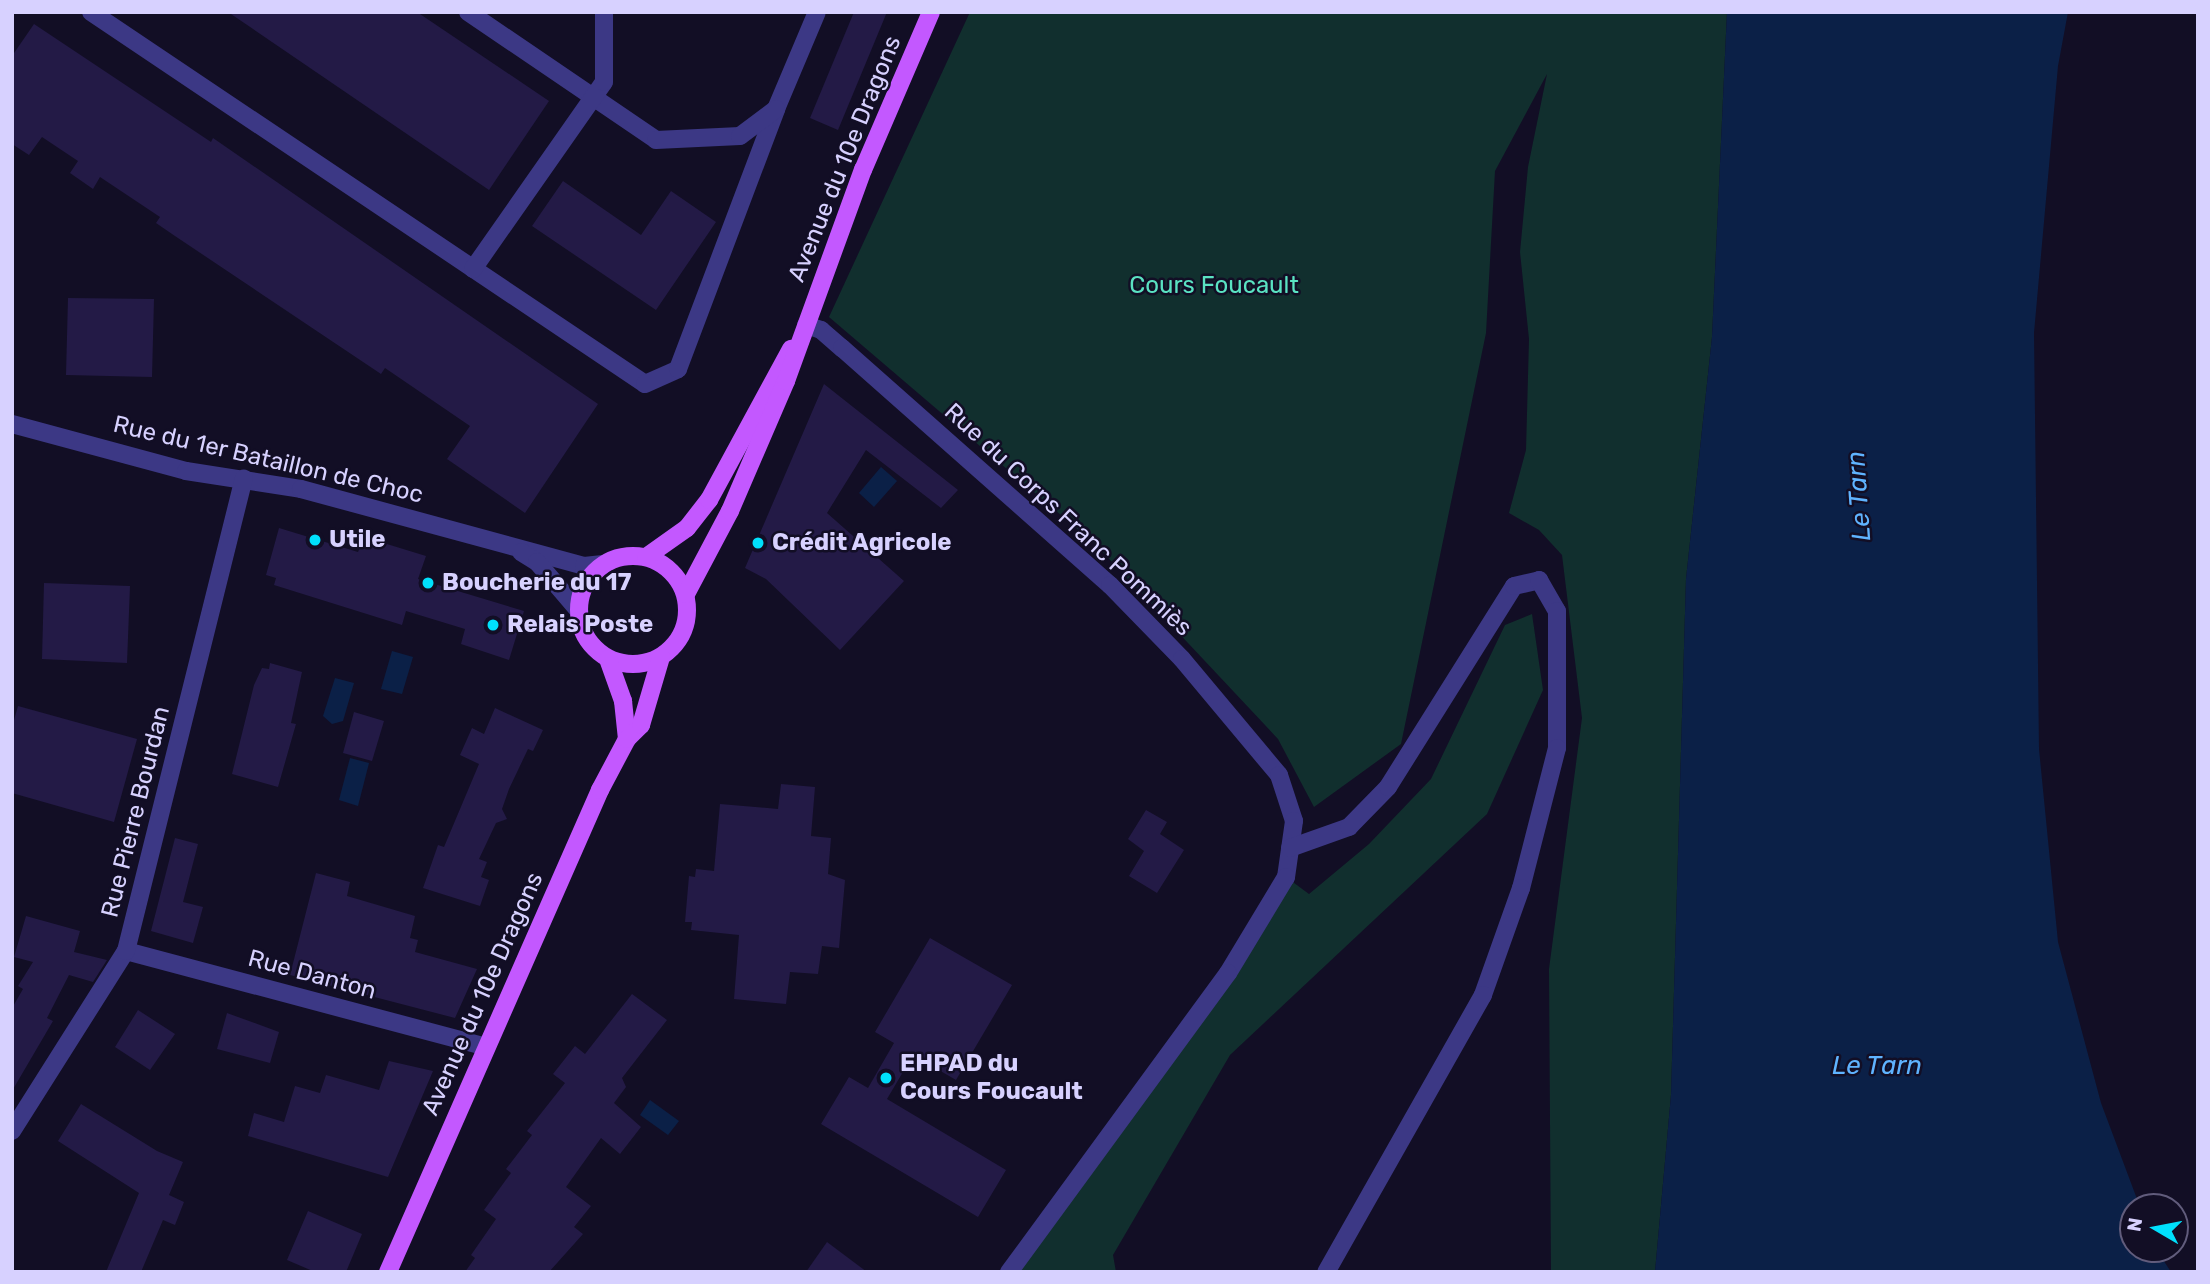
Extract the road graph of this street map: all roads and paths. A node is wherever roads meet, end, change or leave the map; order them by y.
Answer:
1 (91, 12) edge
2 (468, 12) edge
3 (604, 12) edge
4 (817, 12) edge
5 (931, 12) edge
6 (593, 97) junction
7 (776, 109) junction
8 (473, 269) junction
9 (806, 326) junction
10 (12, 424) edge
11 (244, 479) junction
12 (513, 546) junction
13 (646, 557) junction
14 (603, 564) junction
15 (686, 594) junction
16 (579, 611) junction
17 (661, 657) junction
18 (608, 659) junction
19 (627, 739) junction
20 (1290, 848) junction
21 (126, 951) junction
22 (484, 1046) junction
23 (12, 1131) edge
24 (1010, 1271) edge
25 (388, 1272) edge
26 (1326, 1272) edge

1 - 8 street
2 - 6 street
3 - 6 street
4 - 7 street
5 - 9 main road, Avenue du 10e Dragons
6 - 7 street
6 - 8 street
7 - 8 street
9 - 13 main road, Avenue du 10e Dragons
9 - 15 main road, Avenue du 10e Dragons
9 - 20 street, Rue du Corps Franc Pommiès
10 - 11 street, Rue du 1er Bataillon de Choc
11 - 12 street, Rue du 1er Bataillon de Choc
11 - 21 street, Rue Pierre Bourdan
12 - 14 street, Rue du 1er Bataillon de Choc
12 - 16 street, Rue du 1er Bataillon de Choc
13 - 14 main road
13 - 15 main road
14 - 16 main road
15 - 17 main road
16 - 18 main road
17 - 18 main road
17 - 19 main road, Avenue du 10e Dragons
18 - 19 main road
19 - 22 main road, Avenue du 10e Dragons
20 - 24 street, Rue du Corps Franc Pommiès
20 - 26 street
21 - 22 street, Rue Danton
21 - 23 street, Rue Pierre Bourdan
22 - 25 main road, Avenue du 10e Dragons

